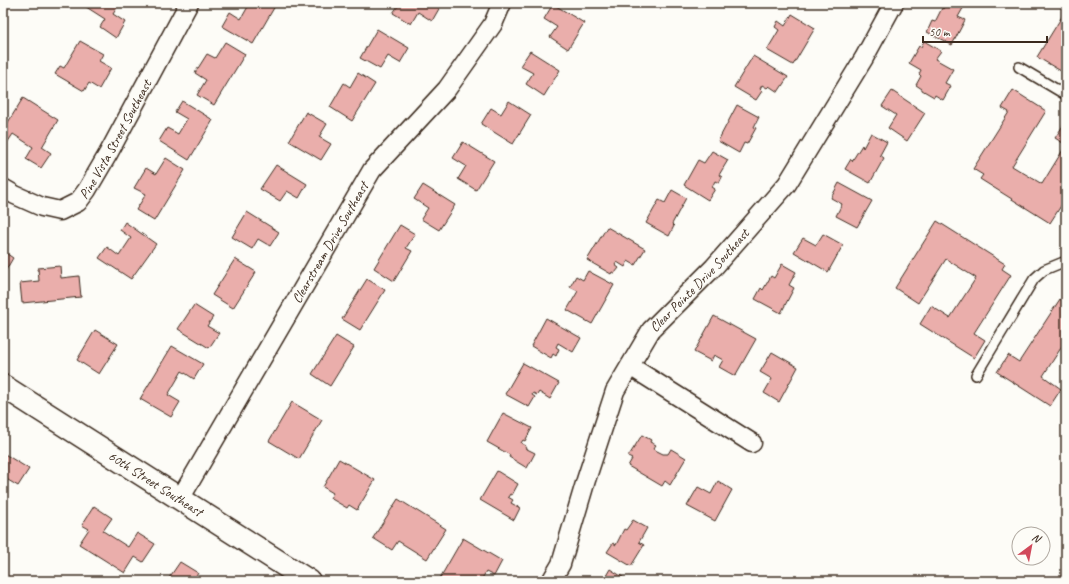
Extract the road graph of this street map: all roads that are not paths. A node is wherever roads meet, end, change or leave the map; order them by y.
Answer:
1 (189, 3) edge
2 (502, 3) edge
3 (894, 3) edge
4 (1019, 67) dead end
5 (1066, 96) edge
6 (3, 188) edge
7 (1066, 260) edge
8 (630, 366) junction
9 (976, 375) dead end
10 (3, 386) edge
11 (752, 443) dead end
12 (180, 499) junction
13 (309, 581) edge
14 (551, 581) edge

1 - 6 street, Pine Vista Street Southeast
2 - 12 street, Clearstream Drive Southeast
3 - 8 street, Clear Pointe Drive Southeast
4 - 5 lane
7 - 9 lane
8 - 11 street
8 - 14 street, Clear Pointe Drive Southeast
10 - 12 main road, 60th Street Southeast
12 - 13 main road, 60th Street Southeast

